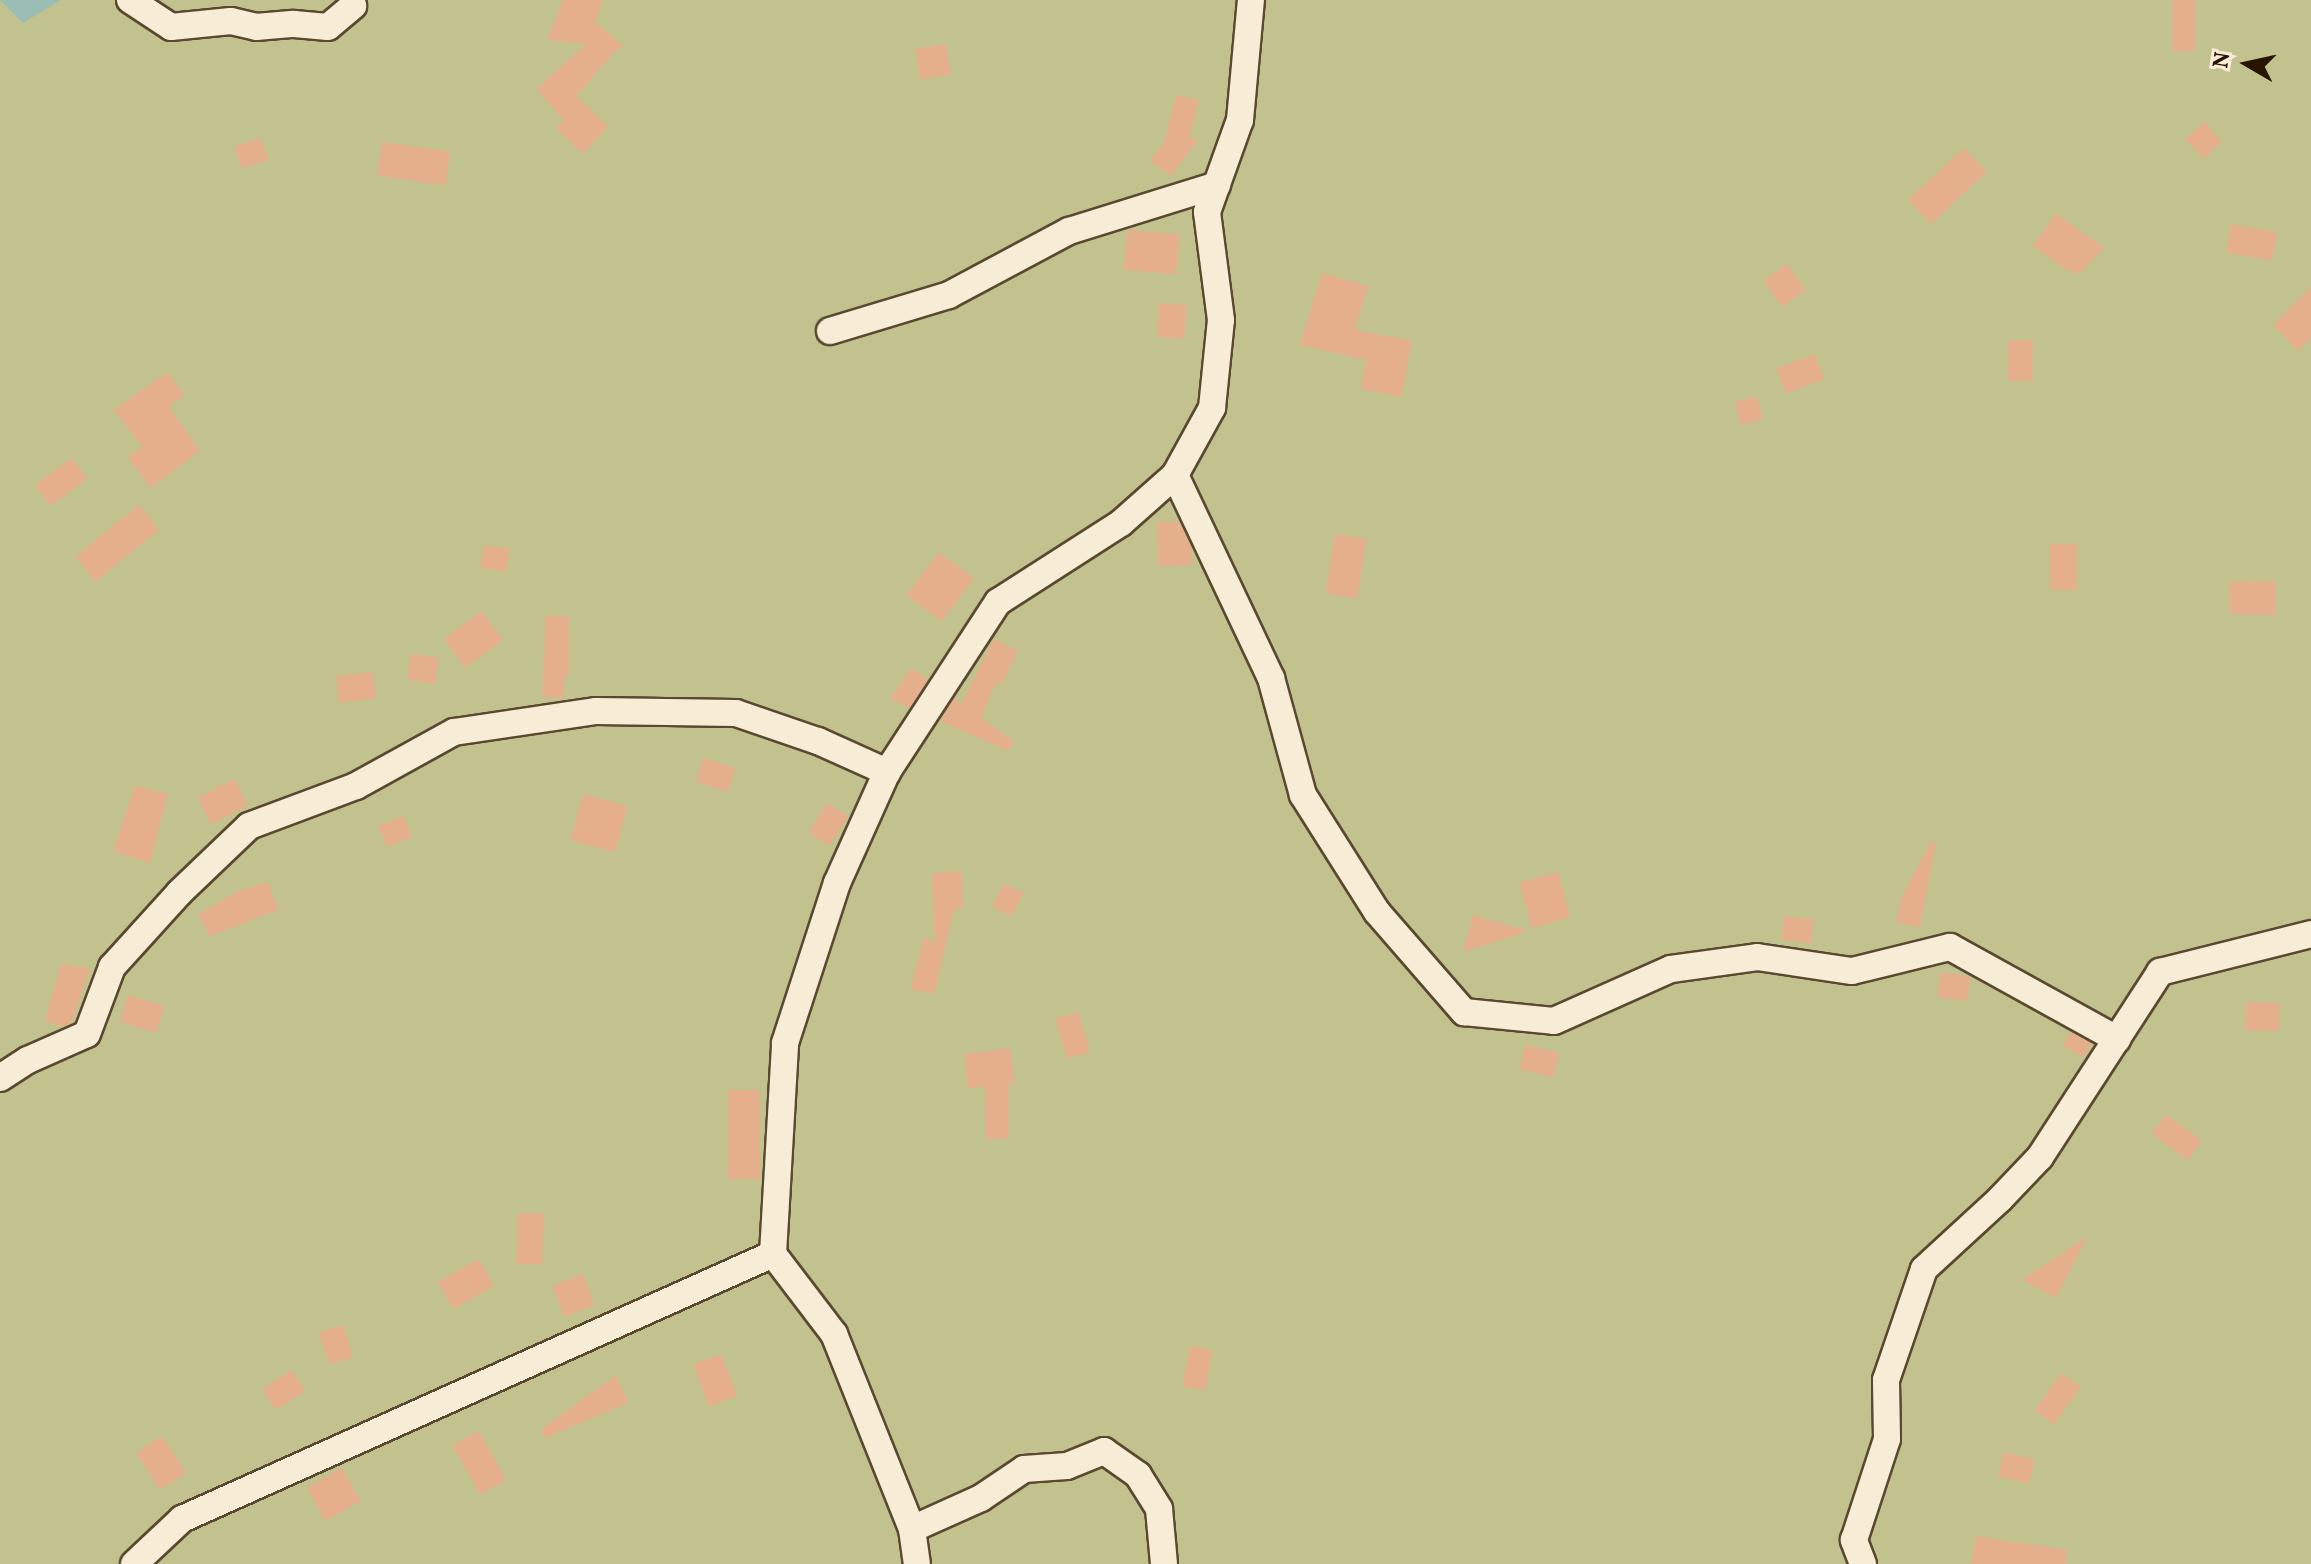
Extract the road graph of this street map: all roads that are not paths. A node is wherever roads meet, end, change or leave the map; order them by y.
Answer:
1 (130, 0) edge
2 (1251, 0) edge
3 (353, 6) dead end
4 (1217, 185) junction
5 (830, 331) dead end
6 (1175, 475) junction
7 (887, 772) junction
8 (2311, 934) edge
9 (2117, 1039) junction
10 (0, 1078) edge
11 (773, 1254) junction
12 (912, 1529) junction
13 (134, 1564) edge
14 (917, 1564) edge
15 (1164, 1564) edge
16 (1863, 1564) edge

1 - 3 street
2 - 4 street
4 - 5 street
4 - 6 street
6 - 7 street
6 - 9 street
7 - 10 street
7 - 11 street
8 - 9 street
9 - 16 street
11 - 12 street
11 - 13 street
12 - 14 street
12 - 15 street

